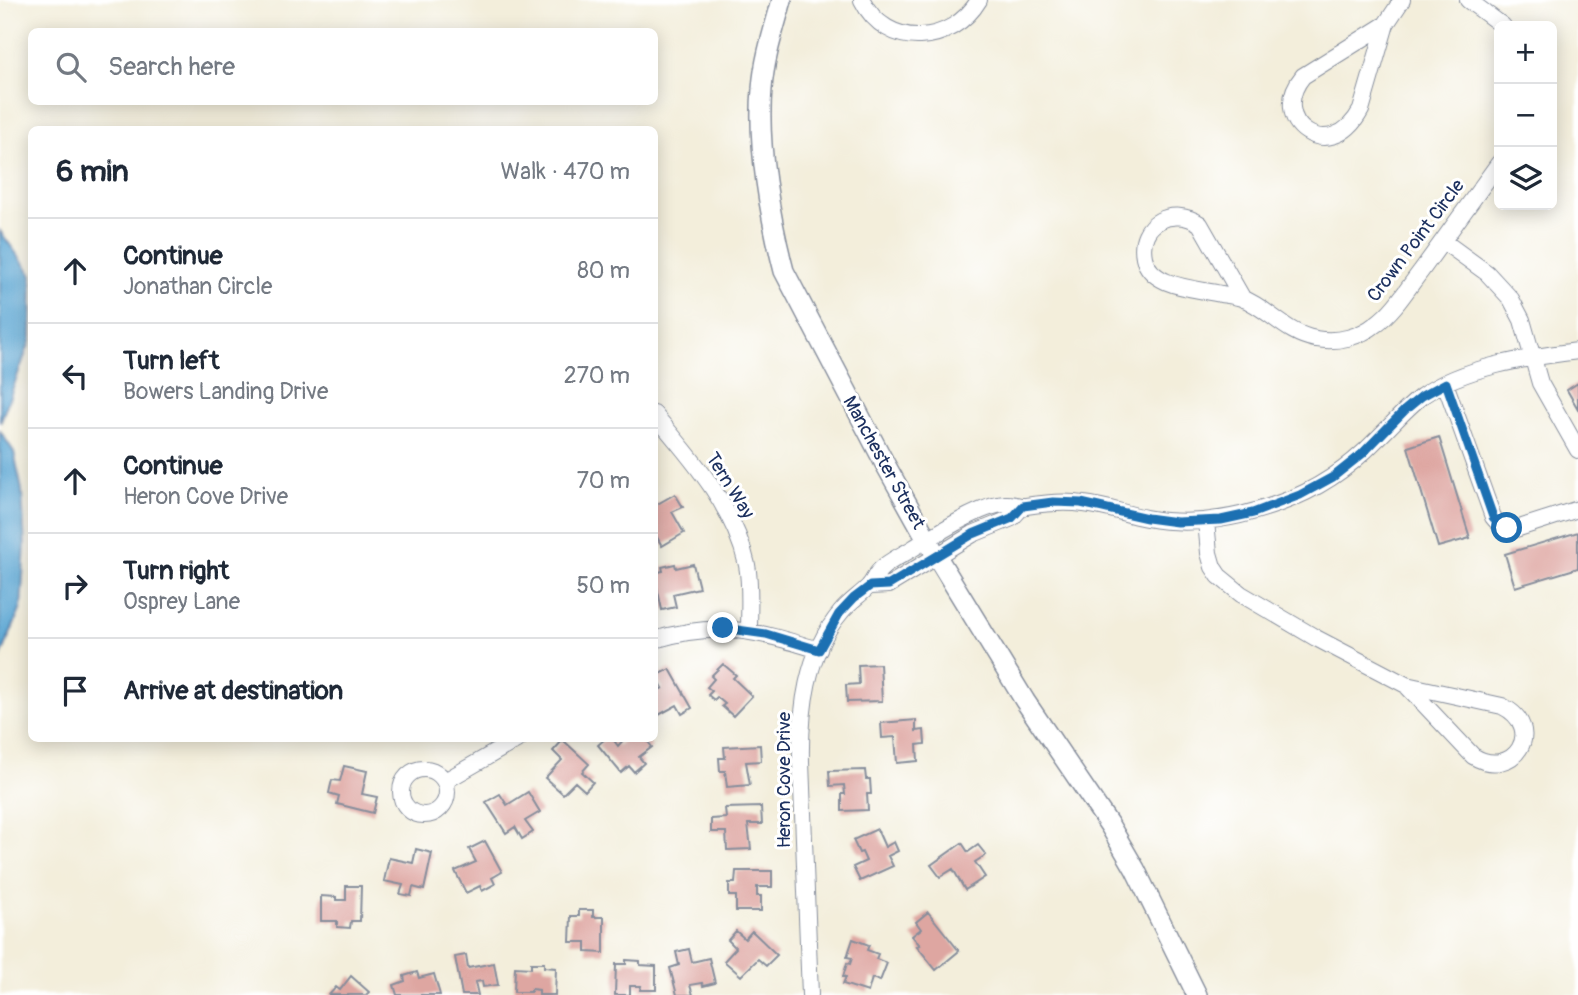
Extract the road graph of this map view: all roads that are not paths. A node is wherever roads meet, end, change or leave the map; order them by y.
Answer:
1 (782, 0) edge
2 (862, 0) edge
3 (979, 0) edge
4 (1402, 0) edge
5 (1468, 0) edge
6 (1496, 21) edge
7 (1386, 24) junction
8 (1494, 170) edge
9 (1443, 241) junction
10 (1243, 299) junction
11 (1578, 351) edge
12 (1533, 359) junction
13 (1446, 383) junction
14 (658, 419) edge
15 (1578, 450) edge
16 (1023, 506) junction
17 (1578, 509) edge
18 (1206, 521) junction
19 (927, 540) junction
20 (937, 557) junction
21 (870, 586) junction
22 (750, 631) junction
23 (658, 639) edge
24 (819, 650) junction
25 (1406, 685) junction
26 (513, 742) edge
27 (445, 780) dead end
28 (810, 995) edge
29 (1197, 995) edge

1 - 19 street, Manchester Street
2 - 3 street
4 - 7 street
5 - 6 street
7 - 7 street
8 - 9 street, Crown Point Circle
9 - 10 street, Crown Point Circle
9 - 12 street
10 - 10 street, Crown Point Circle
11 - 12 street, Heron Cove Drive
12 - 13 street, Heron Cove Drive
12 - 15 street
13 - 17 street
13 - 18 street, Heron Cove Drive
14 - 22 street, Tern Way
16 - 18 street, Heron Cove Drive
16 - 19 street, Heron Cove Drive
16 - 20 street, Heron Cove Drive
18 - 25 street
19 - 20 street, Manchester Street
19 - 21 street, Heron Cove Drive
20 - 21 street, Heron Cove Drive
20 - 29 street, Manchester Street
21 - 24 street, Heron Cove Drive
22 - 23 street
22 - 24 street
24 - 28 street, Heron Cove Drive
25 - 25 street
26 - 27 street

